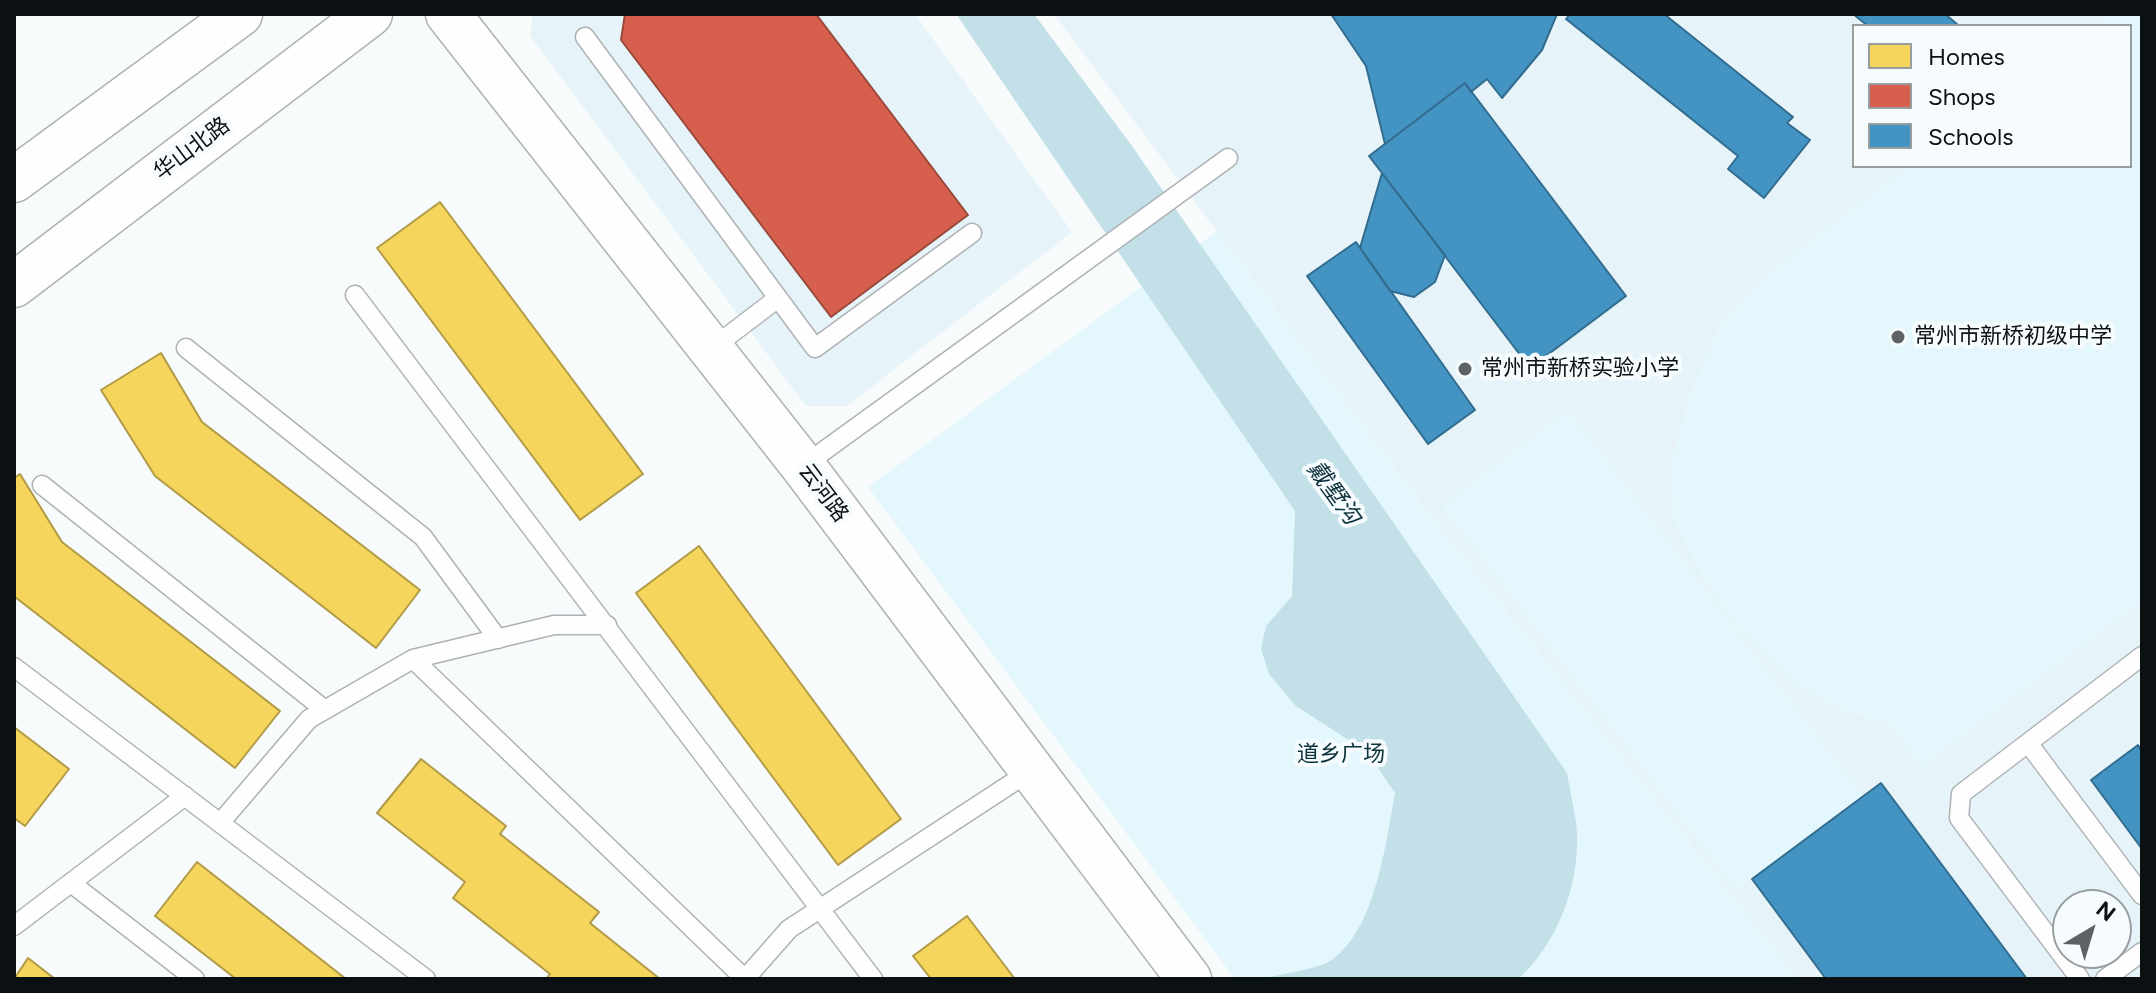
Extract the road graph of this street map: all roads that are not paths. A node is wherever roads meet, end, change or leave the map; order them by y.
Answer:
1 (240, 14) edge
2 (370, 14) edge
3 (448, 14) edge
4 (585, 37) dead end
5 (1228, 158) dead end
6 (14, 180) edge
7 (972, 233) dead end
8 (14, 285) edge
9 (355, 295) dead end
10 (778, 298) junction
11 (186, 348) dead end
12 (711, 349) junction
13 (803, 466) junction
14 (42, 485) dead end
15 (607, 625) junction
16 (498, 639) junction
17 (2142, 656) edge
18 (413, 659) junction
19 (14, 667) edge
20 (325, 710) junction
21 (2028, 743) junction
22 (1032, 770) junction
23 (185, 796) junction
24 (220, 823) junction
25 (71, 883) junction
26 (2142, 895) edge
27 (821, 908) junction
28 (16, 921) edge
29 (2142, 952) edge
30 (2111, 977) edge
31 (1189, 978) edge
32 (195, 979) edge
33 (426, 979) edge
34 (745, 979) edge
35 (873, 979) edge
36 (2080, 979) edge

1 - 6 street
2 - 8 street, 华山北路
3 - 12 street, 云河路
4 - 10 lane
5 - 13 lane
7 - 10 lane
9 - 15 lane
10 - 12 lane
11 - 16 lane
12 - 13 street, 云河路
13 - 22 street, 云河路
14 - 20 lane
15 - 16 lane
15 - 27 lane
16 - 18 lane
17 - 21 lane
18 - 20 lane
18 - 34 lane
19 - 23 lane
20 - 24 lane
21 - 26 lane
21 - 36 lane
22 - 27 lane
22 - 31 street, 云河路
23 - 24 lane
23 - 25 lane
24 - 33 lane
25 - 28 lane
25 - 32 lane
27 - 34 lane
27 - 35 lane
29 - 30 lane

